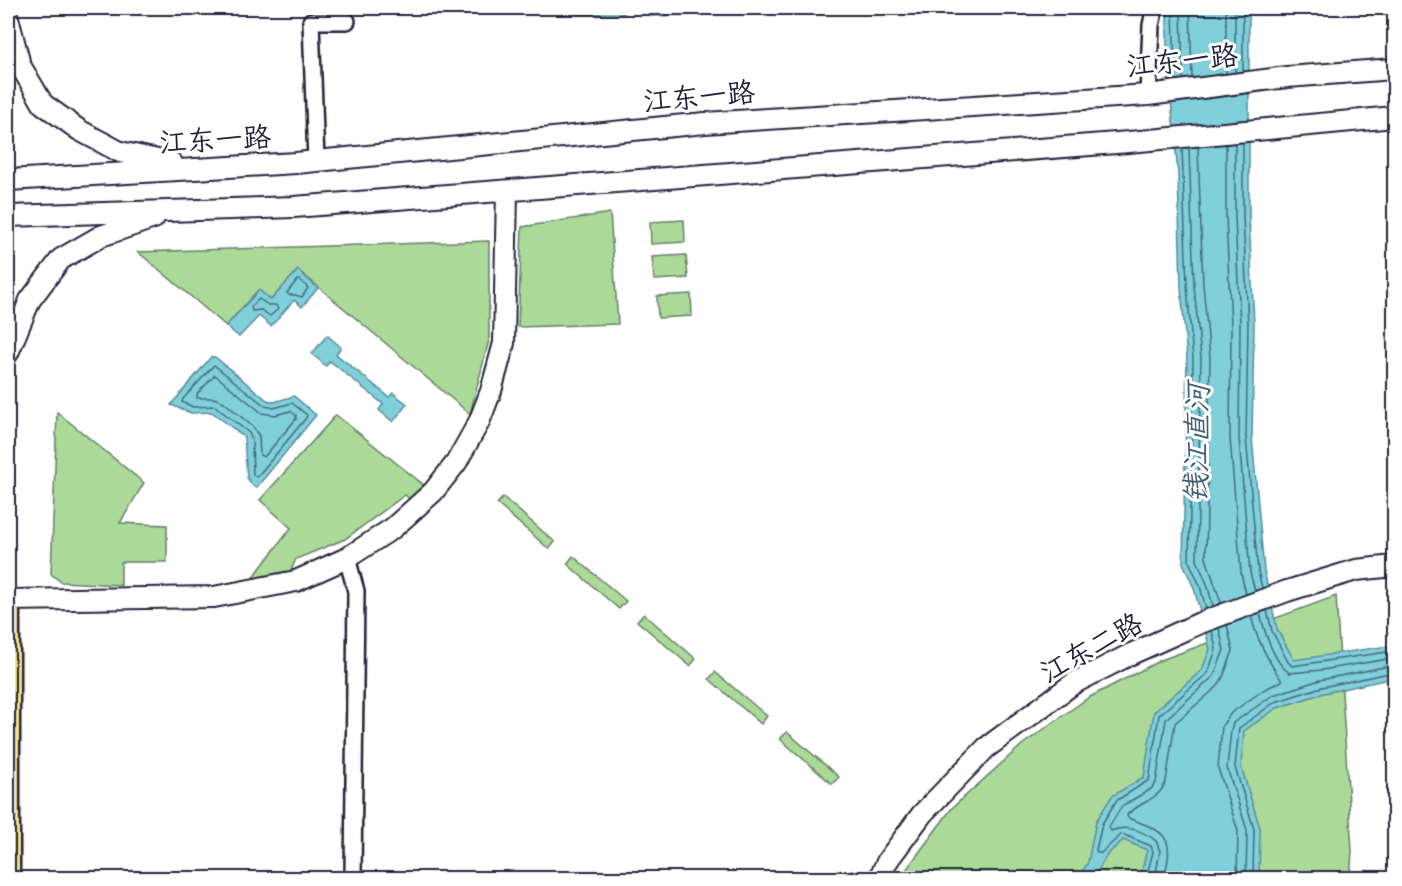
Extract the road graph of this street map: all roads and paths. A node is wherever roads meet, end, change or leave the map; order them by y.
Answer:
1 (1155, 8) edge
2 (8, 18) edge
3 (347, 21) dead end
4 (1395, 69) edge
5 (1157, 93) junction
6 (1395, 117) edge
7 (316, 161) junction
8 (198, 169) junction
9 (8, 180) edge
10 (507, 191) junction
11 (175, 211) junction
12 (8, 216) edge
13 (8, 352) edge
14 (347, 558) junction
15 (1395, 566) edge
16 (8, 600) edge
17 (8, 612) edge
18 (8, 879) edge
19 (353, 879) edge
20 (879, 879) edge

1 - 5 street
2 - 8 main road
3 - 7 street
4 - 5 main road, 江东一路
5 - 7 main road, 江东一路
6 - 10 main road
7 - 8 main road, 江东一路
8 - 9 main road, 江东一路
10 - 11 main road
10 - 14 main road
11 - 12 main road
11 - 13 main road
14 - 16 main road
14 - 19 street
15 - 20 main road, 江东二路
17 - 18 main road

